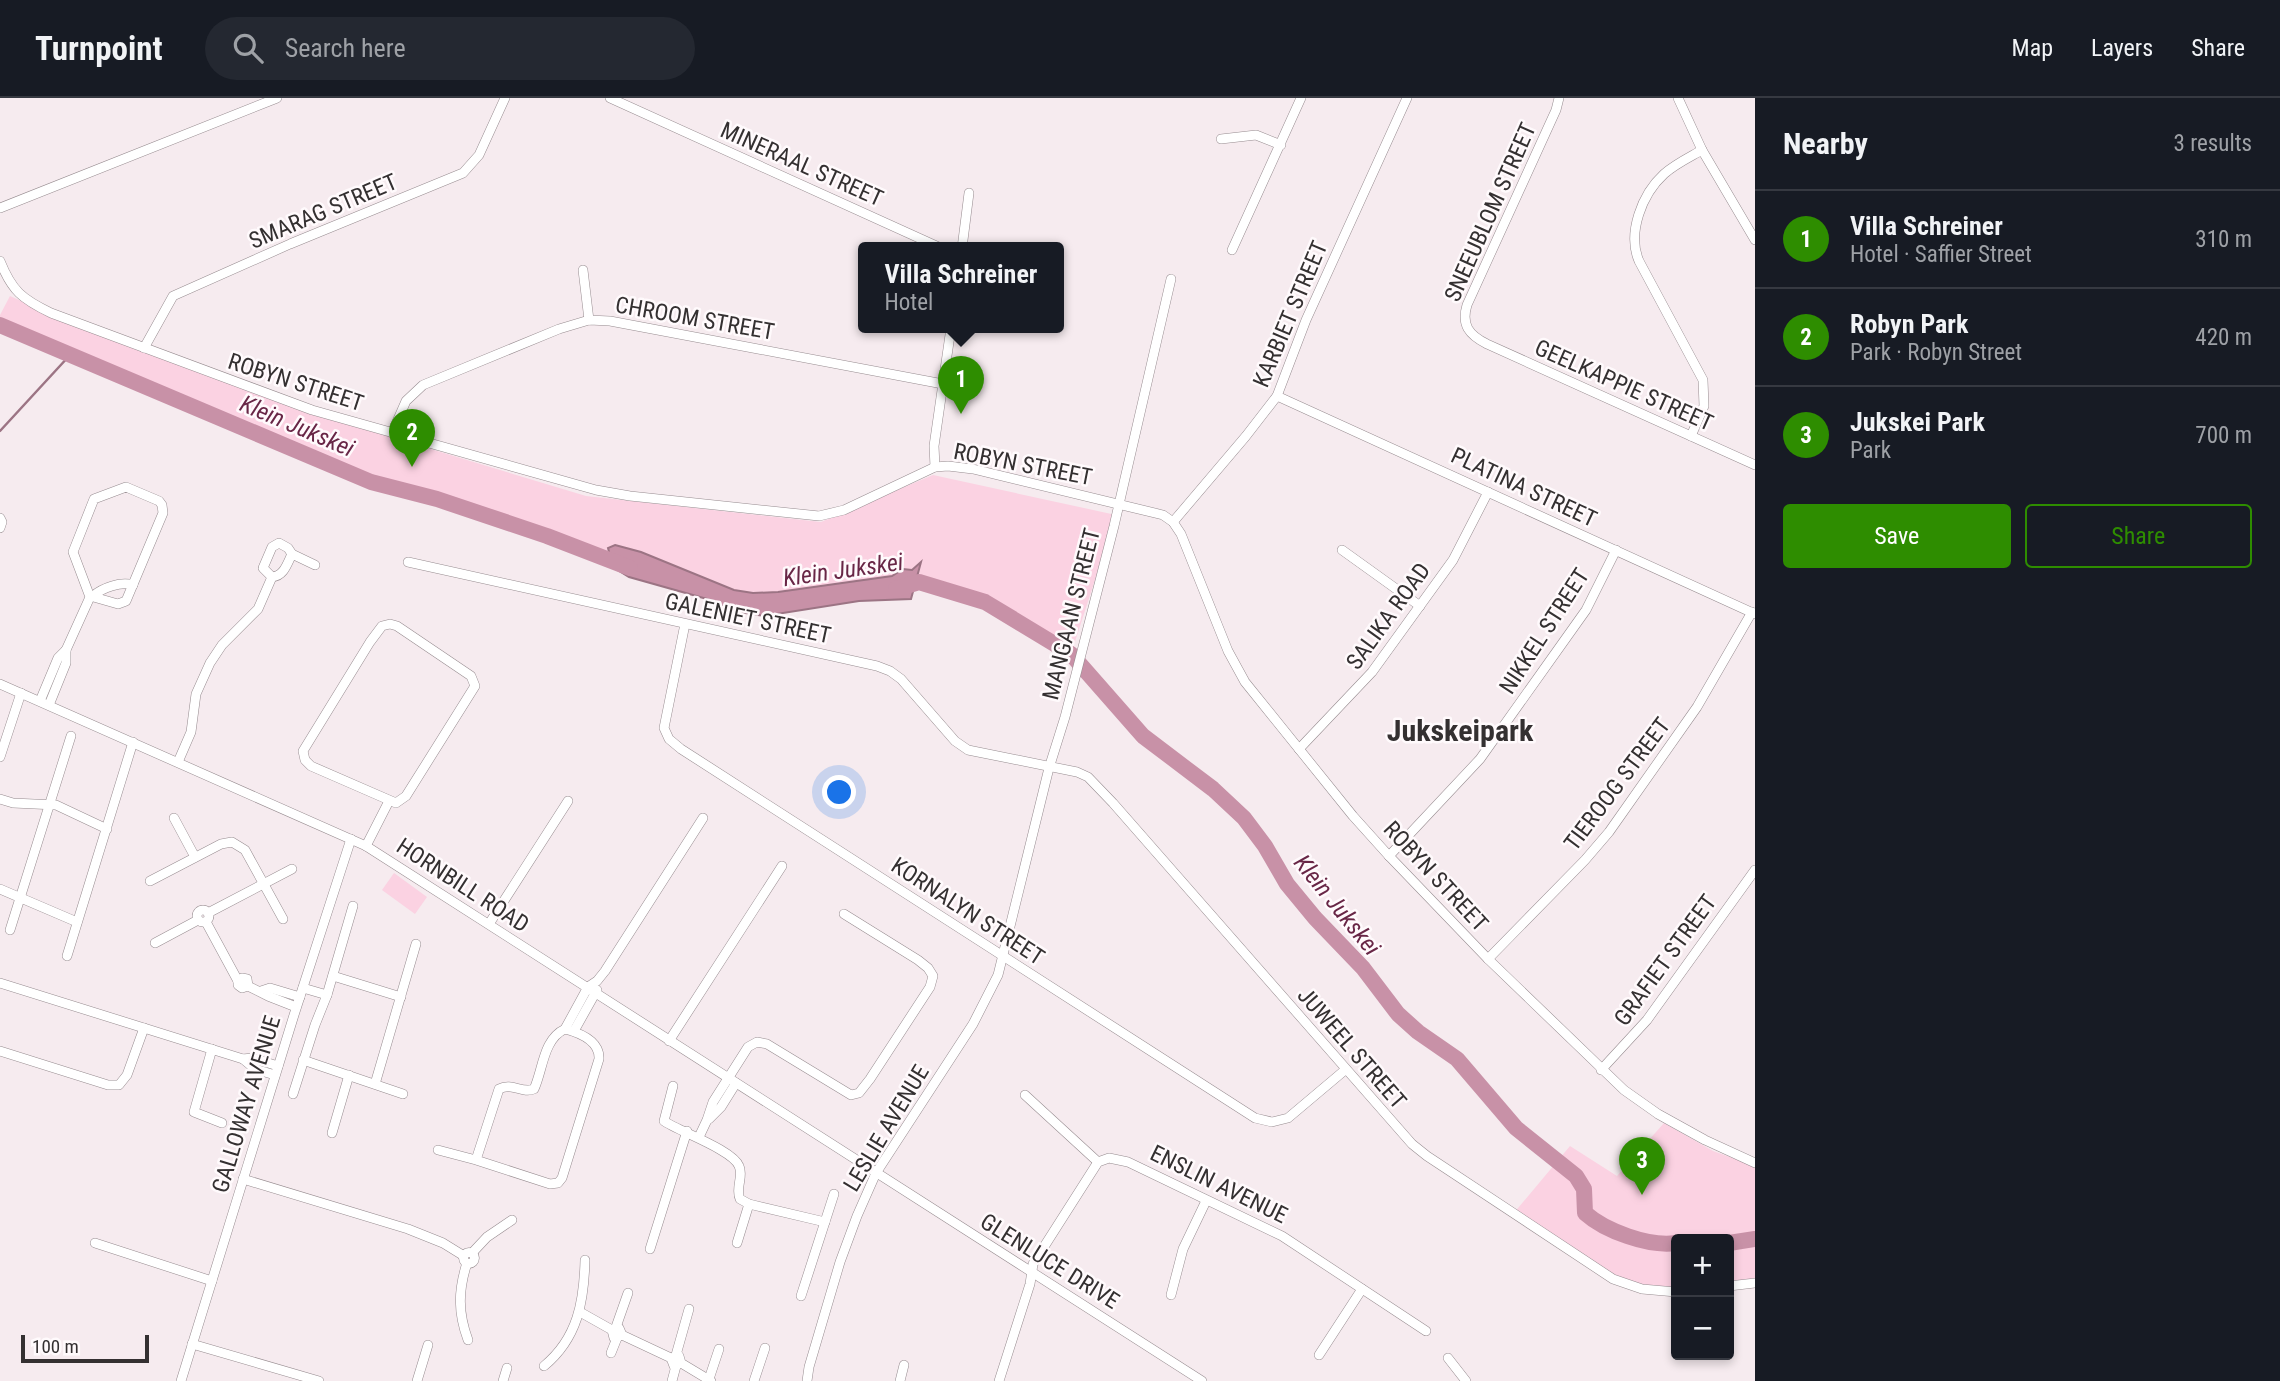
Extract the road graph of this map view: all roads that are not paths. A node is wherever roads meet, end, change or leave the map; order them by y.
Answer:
1 (277, 98) edge
2 (505, 98) edge
3 (610, 98) edge
4 (1301, 98) edge
5 (1407, 98) edge
6 (1559, 98) edge
7 (1678, 98) edge
8 (1221, 139) dead end
9 (1281, 145) junction
10 (1702, 150) junction
11 (969, 193) dead end
12 (0, 208) edge
13 (1755, 240) edge
14 (928, 242) edge
15 (963, 242) edge
16 (1231, 250) dead end
17 (0, 261) edge
18 (583, 270) dead end
19 (1171, 279) dead end
20 (589, 320) junction
21 (950, 333) edge
22 (1477, 339) joint
23 (144, 348) junction
24 (943, 384) junction
25 (1277, 396) junction
26 (392, 433) junction
27 (1691, 436) junction
28 (1755, 465) edge
29 (935, 467) junction
30 (1488, 492) junction
31 (1119, 503) junction
32 (0, 518) edge
33 (1173, 522) junction
34 (0, 528) edge
35 (1342, 550) dead end
36 (1616, 550) junction
37 (292, 554) junction
38 (408, 562) dead end
39 (314, 565) dead end
40 (272, 577) junction
41 (133, 585) junction
42 (92, 596) junction
43 (1420, 606) junction
44 (1754, 613) edge
45 (685, 624) junction
46 (0, 684) edge
47 (21, 693) junction
48 (45, 703) junction
49 (71, 736) dead end
50 (133, 742) junction
51 (1299, 749) junction
52 (0, 757) edge
53 (178, 762) junction
54 (1049, 768) junction
55 (0, 799) edge
56 (389, 801) junction
57 (568, 801) dead end
58 (48, 804) junction
59 (174, 818) dead end
60 (704, 818) dead end
61 (107, 829) junction
62 (351, 839) junction
63 (366, 846) junction
64 (1389, 856) junction
65 (195, 857) junction
66 (782, 866) dead end
67 (292, 869) dead end
68 (1755, 870) edge
69 (150, 881) dead end
70 (263, 884) junction
71 (0, 889) edge
72 (20, 897) junction
73 (353, 906) dead end
74 (844, 914) dead end
75 (204, 918) junction
76 (283, 919) dead end
77 (78, 922) junction
78 (489, 924) junction
79 (10, 930) dead end
80 (155, 943) dead end
81 (416, 944) dead end
82 (67, 956) dead end
83 (1004, 957) junction
84 (1488, 959) junction
85 (333, 976) junction
86 (0, 983) edge
87 (592, 990) junction
88 (261, 991) junction
89 (301, 992) junction
90 (327, 995) junction
91 (401, 998) junction
92 (296, 1007) junction
93 (144, 1028) junction
94 (569, 1030) junction
95 (669, 1041) junction
96 (212, 1049) junction
97 (0, 1051) edge
98 (303, 1060) junction
99 (1345, 1070) junction
100 (1601, 1070) junction
101 (276, 1071) junction
102 (349, 1075) junction
103 (732, 1080) junction
104 (375, 1084) junction
105 (673, 1086) dead end
106 (293, 1094) dead end
107 (403, 1094) dead end
108 (1025, 1095) dead end
109 (222, 1123) dead end
110 (687, 1131) junction
111 (332, 1133) dead end
112 (699, 1137) junction
113 (438, 1150) dead end
114 (476, 1160) junction
115 (1098, 1162) junction
116 (1755, 1164) edge
117 (876, 1173) junction
118 (243, 1179) junction
119 (834, 1194) dead end
120 (1206, 1201) junction
121 (749, 1204) junction
122 (512, 1220) dead end
123 (825, 1222) junction
124 (95, 1243) dead end
125 (737, 1243) dead end
126 (650, 1250) dead end
127 (468, 1258) junction
128 (585, 1260) dead end
129 (1032, 1272) junction
130 (212, 1282) junction
131 (1755, 1283) edge
132 (1734, 1285) edge
133 (1362, 1289) junction
134 (1671, 1292) edge
135 (628, 1293) dead end
136 (1171, 1295) dead end
137 (801, 1296) dead end
138 (689, 1309) dead end
139 (580, 1312) junction
140 (1426, 1331) dead end
141 (617, 1333) junction
142 (468, 1340) dead end
143 (192, 1344) junction
144 (428, 1346) dead end
145 (765, 1348) dead end
146 (719, 1349) dead end
147 (611, 1353) dead end
148 (1319, 1355) dead end
149 (1448, 1358) dead end
150 (676, 1361) junction
151 (904, 1365) dead end
152 (544, 1366) dead end
153 (507, 1368) dead end
154 (710, 1380) edge
155 (181, 1381) edge
156 (319, 1381) edge
157 (417, 1381) edge
158 (503, 1381) edge
159 (672, 1381) edge
160 (754, 1381) edge
161 (805, 1381) edge
162 (900, 1381) edge
163 (999, 1381) edge
164 (1202, 1381) edge
165 (1466, 1381) edge

1 - 12 street
2 - 23 street, SMARAG STREET
3 - 14 street, MINERAAL STREET
4 - 9 street
5 - 25 street, KARBIET STREET
6 - 22 street, SNEEUBLOM STREET
7 - 10 street
8 - 9 street
9 - 16 street
10 - 13 street
10 - 27 street
11 - 15 street
17 - 23 street, ROBYN STREET
18 - 20 street
19 - 31 street, MANGAAN STREET
20 - 24 street, CHROOM STREET
20 - 26 street, CHROOM STREET
21 - 24 street
22 - 27 street, GEELKAPPIE STREET
23 - 26 street, ROBYN STREET
24 - 29 street
25 - 30 street, PLATINA STREET
25 - 33 street, KARBIET STREET
26 - 29 street, ROBYN STREET
27 - 28 street, GEELKAPPIE STREET
29 - 31 street, ROBYN STREET
30 - 36 street, PLATINA STREET
30 - 43 street, SALIKA ROAD
31 - 33 street, ROBYN STREET
31 - 54 street, MANGAAN STREET
32 - 34 street
33 - 51 street, ROBYN STREET
35 - 43 street
36 - 44 street, PLATINA STREET
36 - 64 street, NIKKEL STREET
37 - 39 street
37 - 40 street
37 - 40 street
38 - 45 street, GALENIET STREET
40 - 53 street
41 - 42 street
41 - 42 street
41 - 42 street
42 - 48 street
43 - 51 street, SALIKA ROAD
44 - 84 street, TIEROOG STREET
45 - 54 street, GALENIET STREET
45 - 83 street, KORNALYN STREET
46 - 47 street, HORNBILL ROAD
47 - 48 street, HORNBILL ROAD
47 - 52 street
48 - 50 street, HORNBILL ROAD
49 - 58 street
50 - 53 street, HORNBILL ROAD
50 - 61 street
51 - 64 street, ROBYN STREET
53 - 62 street, HORNBILL ROAD
54 - 83 street, MANGAAN STREET
54 - 99 street, JUWEEL STREET
55 - 58 street
56 - 56 street
56 - 63 street
57 - 78 street
58 - 61 street
58 - 72 street
59 - 65 street
60 - 87 street
61 - 77 street
62 - 63 street, HORNBILL ROAD
62 - 89 street, GALLOWAY AVENUE
63 - 78 street, HORNBILL ROAD
64 - 84 street, ROBYN STREET
65 - 69 street
65 - 70 street
66 - 95 street
67 - 70 street
68 - 100 street, GRAFIET STREET
70 - 75 street
70 - 76 street
71 - 72 street
72 - 77 street
72 - 79 street
73 - 85 street
74 - 103 street
75 - 80 street
75 - 88 street
77 - 82 street
78 - 87 street, HORNBILL ROAD
81 - 91 street
83 - 99 street, KORNALYN STREET
83 - 117 street, LESLIE AVENUE
84 - 100 street, ROBYN STREET
85 - 90 street
85 - 91 street
86 - 93 street
87 - 94 street
87 - 95 street, HORNBILL ROAD
88 - 89 street
88 - 92 street
89 - 90 street
89 - 92 street, GALLOWAY AVENUE
90 - 98 street
91 - 104 street
92 - 101 street, GALLOWAY AVENUE
93 - 96 street
93 - 97 street
94 - 114 street
94 - 114 street
95 - 103 street, HORNBILL ROAD
96 - 101 street
96 - 109 street
98 - 102 street
98 - 106 street
99 - 134 street, JUWEEL STREET
100 - 116 street, ROBYN STREET
101 - 118 street, GALLOWAY AVENUE
102 - 104 street
102 - 111 street
103 - 112 street
103 - 117 street, HORNBILL ROAD
104 - 107 street
105 - 110 street
108 - 115 street
110 - 112 street
110 - 126 street
112 - 121 street
113 - 114 street
115 - 120 street, ENSLIN AVENUE
115 - 129 street
117 - 129 street, GLENLUCE DRIVE
117 - 161 street, LESLIE AVENUE
118 - 127 street
118 - 130 street, GALLOWAY AVENUE
119 - 123 street
120 - 133 street, ENSLIN AVENUE
120 - 136 street
121 - 123 street
121 - 125 street
122 - 127 street
123 - 137 street
124 - 130 street
127 - 142 street
128 - 139 street
129 - 163 street
129 - 164 street, GLENLUCE DRIVE
130 - 143 street, GALLOWAY AVENUE
131 - 132 street
133 - 140 street, ENSLIN AVENUE
133 - 148 street
135 - 141 street
138 - 150 street
139 - 141 street
139 - 152 street
141 - 147 street
141 - 150 street
143 - 155 street, GALLOWAY AVENUE
143 - 156 street
144 - 157 street
145 - 160 street
146 - 154 street
149 - 165 street
150 - 154 street
150 - 159 street
151 - 162 street
153 - 158 street

